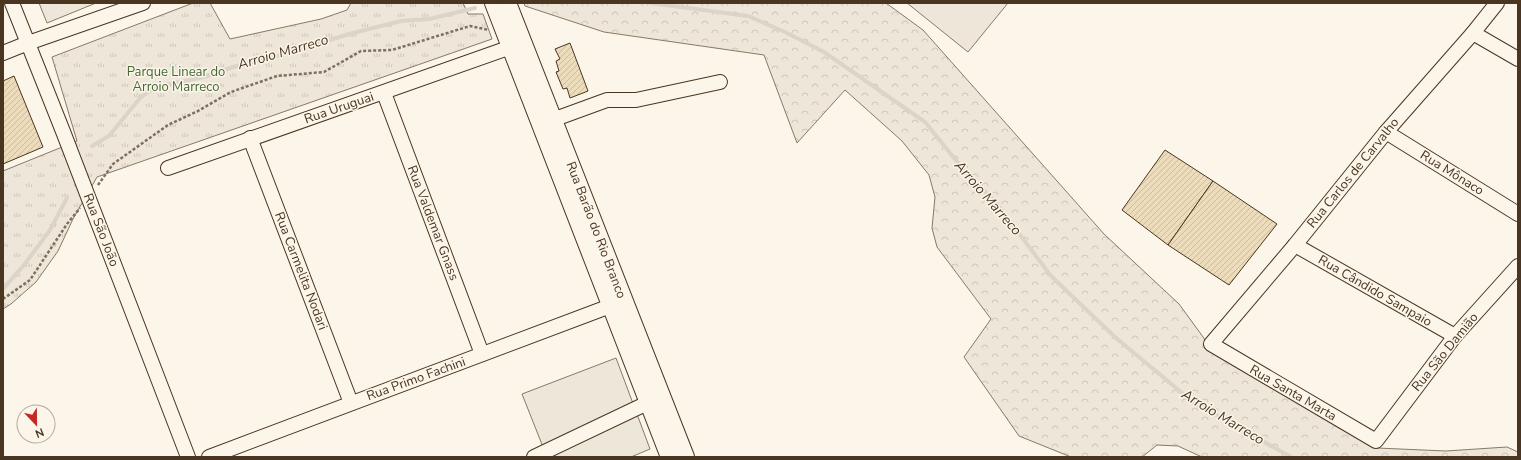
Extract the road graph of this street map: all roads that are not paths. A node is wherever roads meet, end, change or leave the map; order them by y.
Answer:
1 (12, 3) edge
2 (143, 3) edge
3 (494, 3) edge
4 (507, 3) edge
5 (1497, 3) edge
6 (1474, 33) junction
7 (28, 43) junction
8 (511, 47) junction
9 (3, 53) edge
10 (1518, 59) edge
11 (720, 82) dead end
12 (384, 93) junction
13 (547, 122) junction
14 (1386, 132) junction
15 (250, 138) junction
16 (168, 168) dead end
17 (1518, 214) edge
18 (1295, 245) junction
19 (1518, 266) edge
20 (617, 304) junction
21 (1455, 336) junction
22 (1211, 344) joint
23 (482, 354) junction
24 (655, 400) junction
25 (351, 403) junction
26 (1376, 441) joint
27 (188, 457) edge
28 (209, 457) edge
29 (534, 457) edge
30 (670, 457) edge
31 (685, 457) edge

1 - 7 street, Rua São João
2 - 7 street
3 - 8 main road, Rua Barão do Rio Branco
4 - 13 main road, Rua Barão do Rio Branco
5 - 6 street, Rua Carlos de Carvalho
6 - 10 street
6 - 14 street, Rua Carlos de Carvalho
7 - 9 street
7 - 27 street, Rua São João
8 - 12 street, Rua Uruguai
8 - 13 main road, Rua Barão do Rio Branco
11 - 13 street
12 - 15 street, Rua Uruguai
12 - 23 street, Rua Valdemar Gnass
13 - 20 main road, Rua Barão do Rio Branco
14 - 17 street, Rua Mônaco
14 - 18 street, Rua Carlos de Carvalho
15 - 16 street, Rua Uruguai
15 - 25 street, Rua Carmelita Nodari
18 - 21 street, Rua Cândido Sampaio
18 - 22 street, Rua Carlos de Carvalho
19 - 21 street, Rua São Damião
20 - 23 street, Rua Primo Fachini
20 - 24 main road, Rua Barão do Rio Branco
21 - 26 street, Rua São Damião
22 - 26 street, Rua Santa Marta
23 - 25 street, Rua Primo Fachini
24 - 29 street
24 - 30 main road, Rua Barão do Rio Branco
24 - 31 main road, Rua Barão do Rio Branco
25 - 28 street, Rua Primo Fachini

